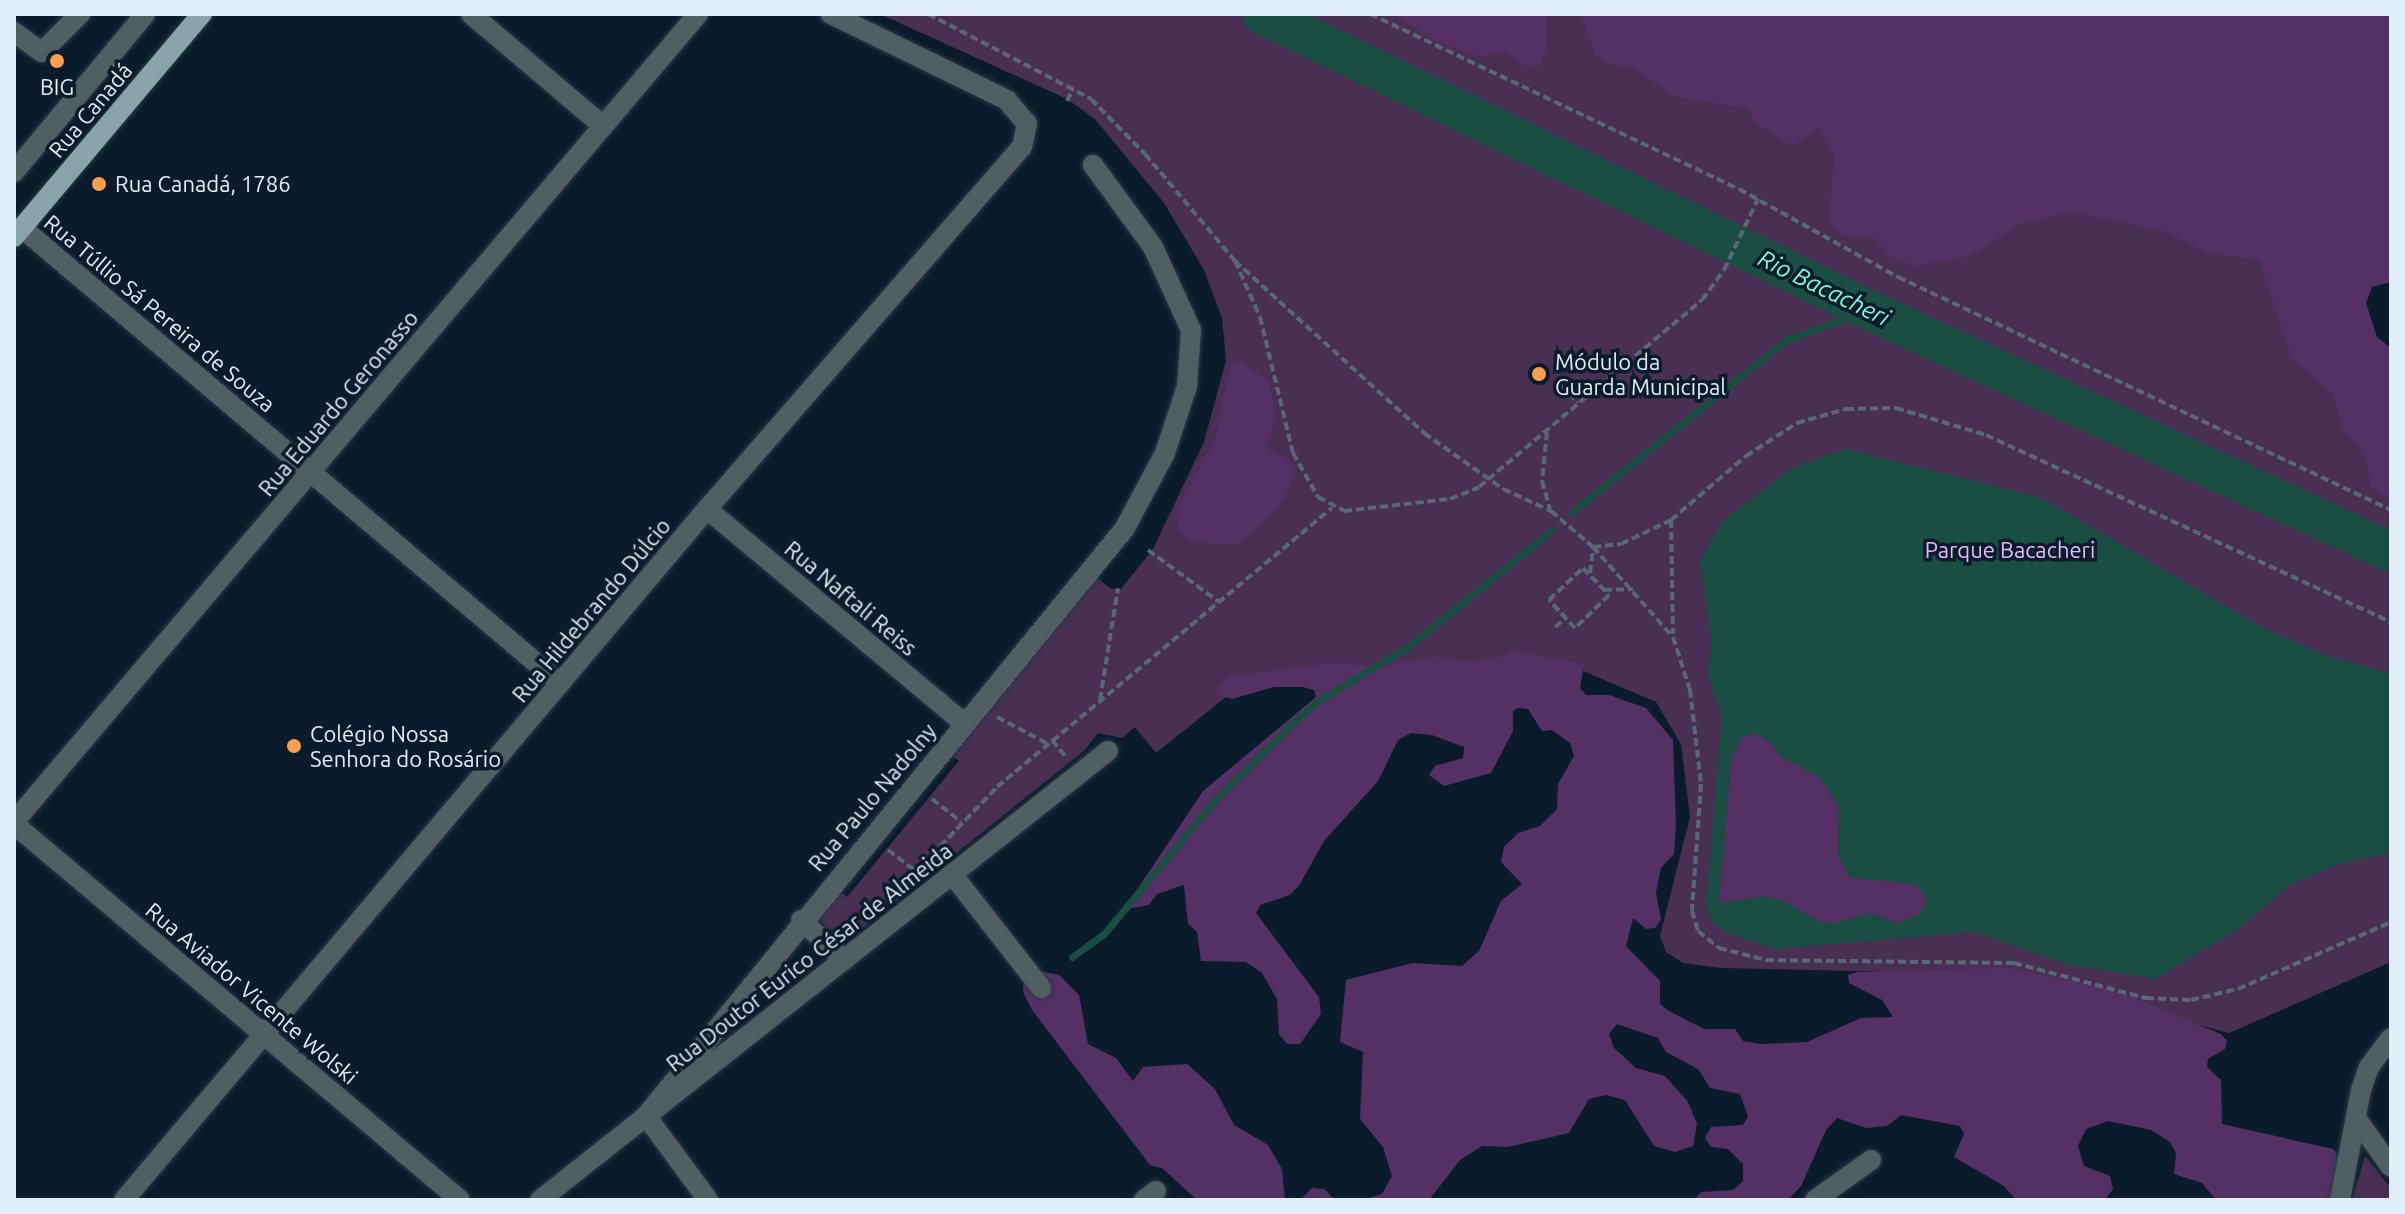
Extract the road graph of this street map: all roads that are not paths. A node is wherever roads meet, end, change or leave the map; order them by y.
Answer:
1 (80, 14) edge
2 (145, 14) edge
3 (202, 14) edge
4 (471, 14) edge
5 (698, 14) edge
6 (831, 14) edge
7 (14, 32) edge
8 (603, 126) junction
9 (1093, 165) dead end
10 (14, 172) edge
11 (18, 232) edge
12 (311, 472) junction
13 (707, 509) junction
14 (560, 683) junction
15 (964, 723) junction
16 (1108, 751) dead end
17 (14, 823) edge
18 (952, 874) junction
19 (801, 920) junction
20 (844, 960) junction
21 (1041, 988) dead end
22 (264, 1034) junction
23 (2391, 1038) edge
24 (646, 1116) junction
25 (2356, 1118) junction
26 (1871, 1160) dead end
27 (2391, 1167) edge
28 (124, 1200) edge
29 (460, 1200) edge
30 (540, 1200) edge
31 (708, 1200) edge
32 (1815, 1200) edge
33 (2340, 1200) edge

1 - 7 street
2 - 10 street
3 - 11 main road, Rua Canadá
4 - 8 street
5 - 8 street, Rua Eduardo Geronasso
6 - 13 street, Rua Hildebrando Dúlcio
8 - 12 street, Rua Eduardo Geronasso
9 - 15 street, Rua Paulo Nadolny
11 - 12 street, Rua Túllio Sá Pereira de Souza
12 - 14 street, Rua Túllio Sá Pereira de Souza
12 - 17 street, Rua Eduardo Geronasso
13 - 14 street, Rua Hildebrando Dúlcio
13 - 15 street, Rua Naftali Reiss
14 - 22 street, Rua Hildebrando Dúlcio
15 - 19 street, Rua Paulo Nadolny
16 - 18 street, Rua Doutor Eurico César de Almeida
17 - 22 street, Rua Aviador Vicente Wolski
18 - 20 street, Rua Doutor Eurico César de Almeida
18 - 21 street
19 - 20 street
19 - 24 street, Rua Paulo Nadolny
20 - 24 street, Rua Doutor Eurico César de Almeida
22 - 28 street, Rua Hildebrando Dúlcio
22 - 29 street, Rua Aviador Vicente Wolski
23 - 25 street
24 - 30 street, Rua Doutor Eurico César de Almeida
24 - 31 street
25 - 27 street
25 - 33 street
26 - 32 street

